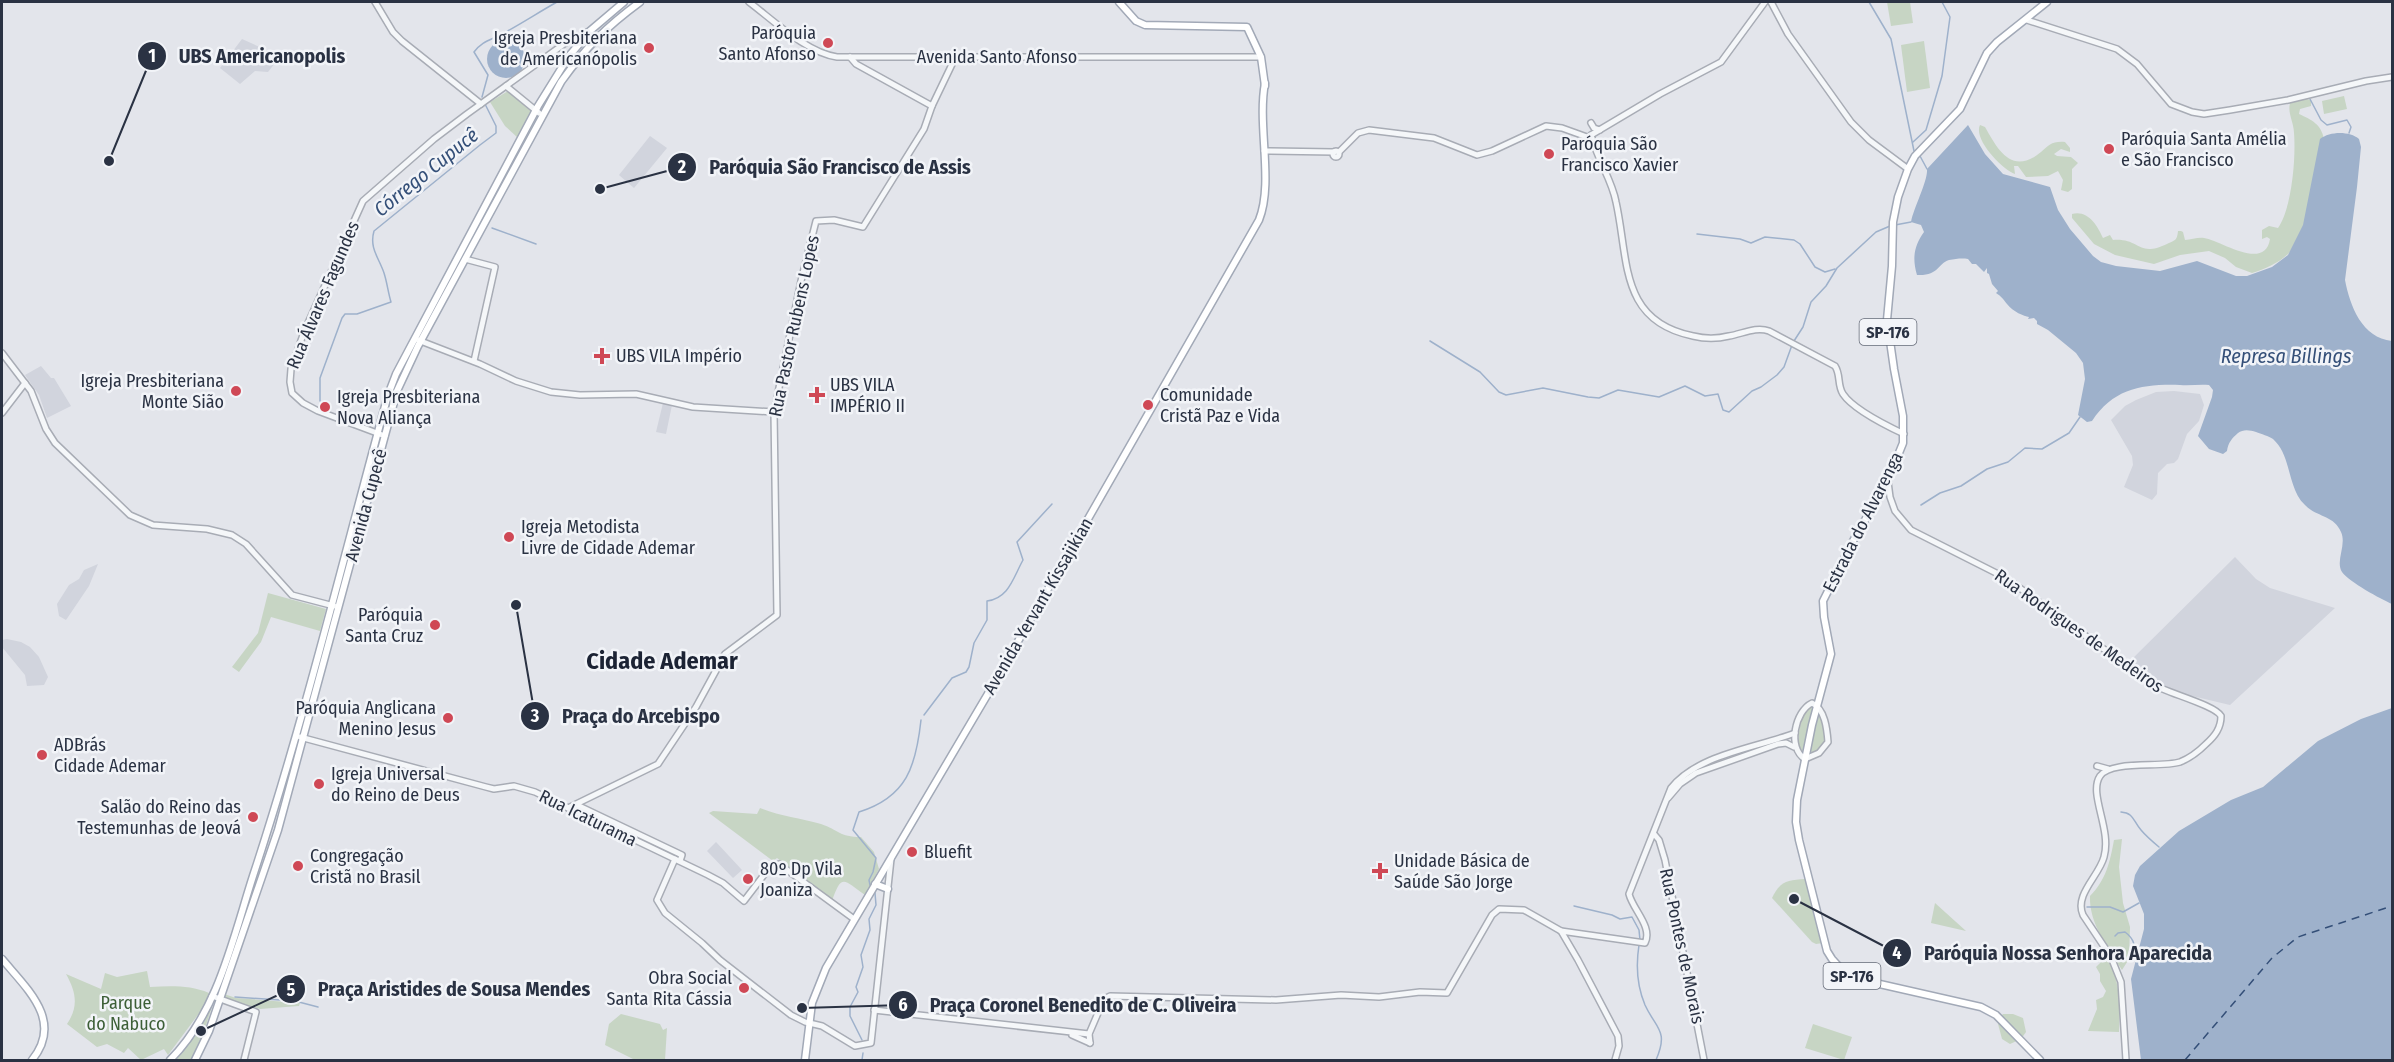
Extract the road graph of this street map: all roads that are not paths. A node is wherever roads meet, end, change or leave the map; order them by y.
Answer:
1 (375, 2) edge
2 (624, 2) edge
3 (640, 2) edge
4 (749, 2) edge
5 (1120, 2) edge
6 (1765, 2) edge
7 (1771, 2) edge
8 (2048, 2) edge
9 (2027, 20) junction
10 (591, 30) junction
11 (850, 57) junction
12 (1261, 57) junction
13 (955, 58) junction
14 (2392, 77) edge
15 (506, 86) junction
16 (481, 104) junction
17 (932, 106) junction
18 (535, 111) junction
19 (542, 116) junction
20 (1591, 123) dead end
21 (1600, 130) junction
22 (1590, 137) junction
23 (1264, 150) junction
24 (1908, 169) junction
25 (465, 259) junction
26 (414, 338) junction
27 (421, 341) junction
28 (2, 353) edge
29 (474, 361) junction
30 (25, 383) junction
31 (774, 412) junction
32 (2, 413) edge
33 (378, 434) junction
34 (1904, 434) junction
35 (385, 436) junction
36 (1888, 480) junction
37 (1883, 488) junction
38 (1889, 494) junction
39 (331, 605) junction
40 (339, 608) junction
41 (1817, 705) junction
42 (1795, 733) junction
43 (299, 737) junction
44 (1778, 742) junction
45 (1794, 747) junction
46 (1805, 759) junction
47 (2097, 766) dead end
48 (2108, 769) junction
49 (577, 806) junction
50 (568, 808) junction
51 (1654, 834) junction
52 (891, 858) junction
53 (679, 859) junction
54 (875, 884) junction
55 (888, 889) junction
56 (854, 919) junction
57 (1561, 931) junction
58 (2, 959) edge
59 (212, 996) junction
60 (220, 999) junction
61 (874, 1010) junction
62 (809, 1022) junction
63 (1068, 1033) junction
64 (1089, 1034) junction
65 (32, 1060) edge
66 (170, 1060) edge
67 (195, 1060) edge
68 (244, 1060) edge
69 (805, 1060) edge
70 (1615, 1060) edge
71 (1704, 1060) edge
72 (2040, 1060) edge
73 (2126, 1060) edge

1 - 16 street
2 - 10 main road, Avenida Cupecê
3 - 19 main road, Avenida Cupecê
4 - 11 street, Avenida Santo Afonso
5 - 12 main road, Avenida Yervant Kissajikian
6 - 21 street
7 - 24 street
8 - 9 main road, Estrada do Alvarenga / SP-176
9 - 14 street
9 - 24 main road, Estrada do Alvarenga / SP-176
10 - 15 street, Rua Álvares Fagundes
10 - 18 main road, Avenida Cupecê
11 - 13 street, Avenida Santo Afonso
11 - 17 street
12 - 13 street, Avenida Santo Afonso
12 - 23 main road, Avenida Yervant Kissajikian
13 - 17 street
15 - 16 street, Rua Álvares Fagundes
15 - 18 street
16 - 33 street, Rua Álvares Fagundes
17 - 31 street, Rua Pastor Rubens Lopes
18 - 19 street
18 - 26 main road, Avenida Cupecê
19 - 25 main road, Avenida Cupecê
20 - 21 street
21 - 22 street
22 - 23 street
22 - 34 street
23 - 52 main road, Avenida Yervant Kissajikian
24 - 34 main road, Estrada do Alvarenga / SP-176
25 - 27 main road, Avenida Cupecê
25 - 29 street
26 - 27 street
26 - 33 main road, Avenida Cupecê
27 - 29 street
27 - 35 main road, Avenida Cupecê
28 - 30 street
29 - 31 street
30 - 32 street
30 - 39 street
31 - 49 street, Rua Pastor Rubens Lopes
33 - 35 street, Rua Álvares Fagundes
33 - 39 main road, Avenida Cupecê
34 - 36 main road, Estrada do Alvarenga / SP-176
35 - 40 main road, Avenida Cupecê
36 - 37 main road, Estrada do Alvarenga / SP-176
36 - 38 street, Rua Rodrigues de Medeiros
37 - 38 street, Rua Rodrigues de Medeiros
37 - 41 main road, Estrada do Alvarenga / SP-176
38 - 48 street, Rua Rodrigues de Medeiros
39 - 40 street
39 - 43 main road, Avenida Cupecê
40 - 43 main road, Avenida Cupecê
41 - 42 street
41 - 46 main road, Estrada do Alvarenga / SP-176
41 - 46 street
42 - 44 street
42 - 45 street
43 - 50 street, Rua Icaturama
43 - 59 main road, Avenida Cupecê
43 - 60 main road, Avenida Cupecê
44 - 45 street
44 - 51 street
45 - 46 street
46 - 72 main road, Estrada do Alvarenga / SP-176
47 - 48 street
48 - 73 street
49 - 50 street
49 - 53 street, Rua Icaturama
50 - 53 street, Rua Icaturama
51 - 57 street
51 - 71 street, Rua Pontes de Morais
52 - 54 main road, Avenida Yervant Kissajikian
52 - 55 street
53 - 56 street
53 - 62 street
54 - 55 main road
54 - 56 main road, Avenida Yervant Kissajikian
55 - 61 street
56 - 62 main road, Avenida Yervant Kissajikian
57 - 64 street
57 - 70 street
58 - 65 main road
59 - 60 street
59 - 66 main road, Avenida Cupecê
60 - 67 main road, Avenida Cupecê
60 - 68 street
61 - 62 street
61 - 63 street
62 - 69 main road, Avenida Yervant Kissajikian
63 - 64 street
63 - 64 street

